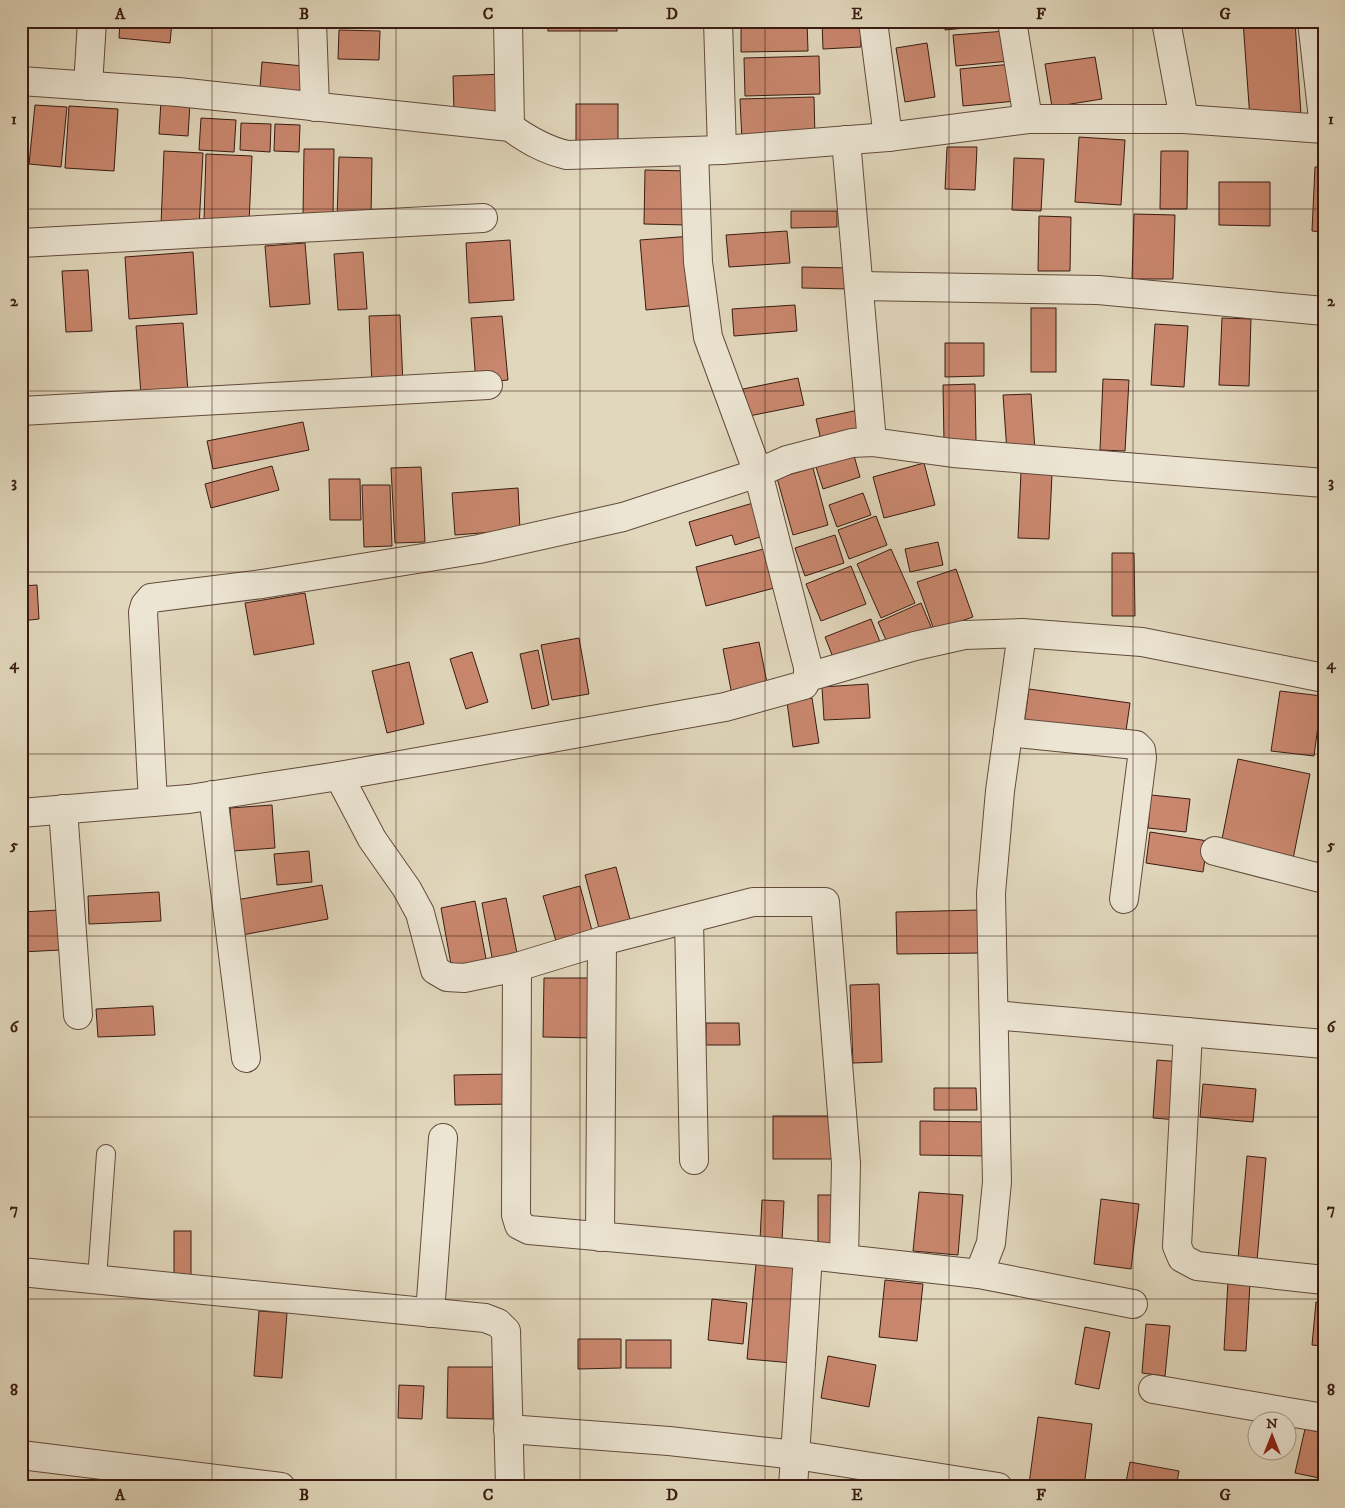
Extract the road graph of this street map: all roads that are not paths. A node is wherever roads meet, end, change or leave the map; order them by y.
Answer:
1 (92, 21) edge
2 (312, 21) edge
3 (508, 21) edge
4 (718, 21) edge
5 (873, 21) edge
6 (1012, 21) edge
7 (1166, 21) edge
8 (1312, 21) edge
9 (21, 81) edge
10 (88, 86) junction
11 (316, 107) junction
12 (1028, 119) junction
13 (1184, 119) junction
14 (510, 127) junction
15 (1324, 128) edge
16 (888, 136) junction
17 (846, 140) junction
18 (722, 150) junction
19 (694, 152) junction
20 (483, 218) dead end
21 (21, 243) edge
22 (858, 286) junction
23 (1324, 311) edge
24 (488, 385) dead end
25 (21, 411) edge
26 (872, 442) junction
27 (758, 473) junction
28 (1324, 483) edge
29 (1022, 633) junction
30 (808, 677) junction
31 (1324, 678) edge
32 (1008, 732) junction
33 (339, 776) junction
34 (214, 795) junction
35 (153, 802) junction
36 (63, 809) junction
37 (21, 813) edge
38 (1215, 851) dead end
39 (1324, 879) edge
40 (1124, 899) dead end
41 (690, 919) junction
42 (602, 941) junction
43 (517, 966) junction
44 (78, 1015) dead end
45 (994, 1015) junction
46 (1188, 1032) junction
47 (1324, 1044) edge
48 (246, 1058) dead end
49 (443, 1138) dead end
50 (106, 1154) dead end
51 (694, 1160) dead end
52 (600, 1236) junction
53 (808, 1255) junction
54 (844, 1259) junction
55 (21, 1272) edge
56 (980, 1274) junction
57 (97, 1279) junction
58 (1324, 1280) edge
59 (1133, 1304) dead end
60 (430, 1313) junction
61 (1153, 1389) dead end
62 (1324, 1418) edge
63 (508, 1430) junction
64 (21, 1455) edge
65 (796, 1455) junction
66 (281, 1487) edge
67 (510, 1487) edge
68 (793, 1487) edge
69 (998, 1487) edge

1 - 10 street
2 - 11 street
3 - 14 street
4 - 18 street
5 - 16 street
6 - 12 street
7 - 13 street
8 - 15 street
9 - 10 street
10 - 11 street
11 - 14 street
12 - 13 street
12 - 16 street
13 - 15 street
14 - 19 street
16 - 17 street
17 - 18 street
17 - 22 street
18 - 19 street
19 - 27 street
20 - 21 street
22 - 23 street
22 - 26 street
24 - 25 street
26 - 27 street
26 - 28 street
27 - 30 street
27 - 35 street
29 - 30 street
29 - 31 street
29 - 32 street
30 - 33 street
32 - 40 street
32 - 45 street
33 - 34 street
33 - 43 street
34 - 35 street
34 - 48 street
35 - 36 street
36 - 37 street
36 - 44 street
38 - 39 street
41 - 42 street
41 - 51 street
41 - 54 street
42 - 43 street
42 - 52 street
43 - 52 street
45 - 46 street
45 - 56 street
46 - 47 street
46 - 58 street
49 - 60 street
50 - 57 lane
52 - 53 street
53 - 54 street
53 - 65 street
54 - 56 street
55 - 57 street
56 - 59 street
57 - 60 street
60 - 63 street
61 - 62 street
63 - 65 street
63 - 67 street
64 - 66 street
65 - 68 street
65 - 69 street

